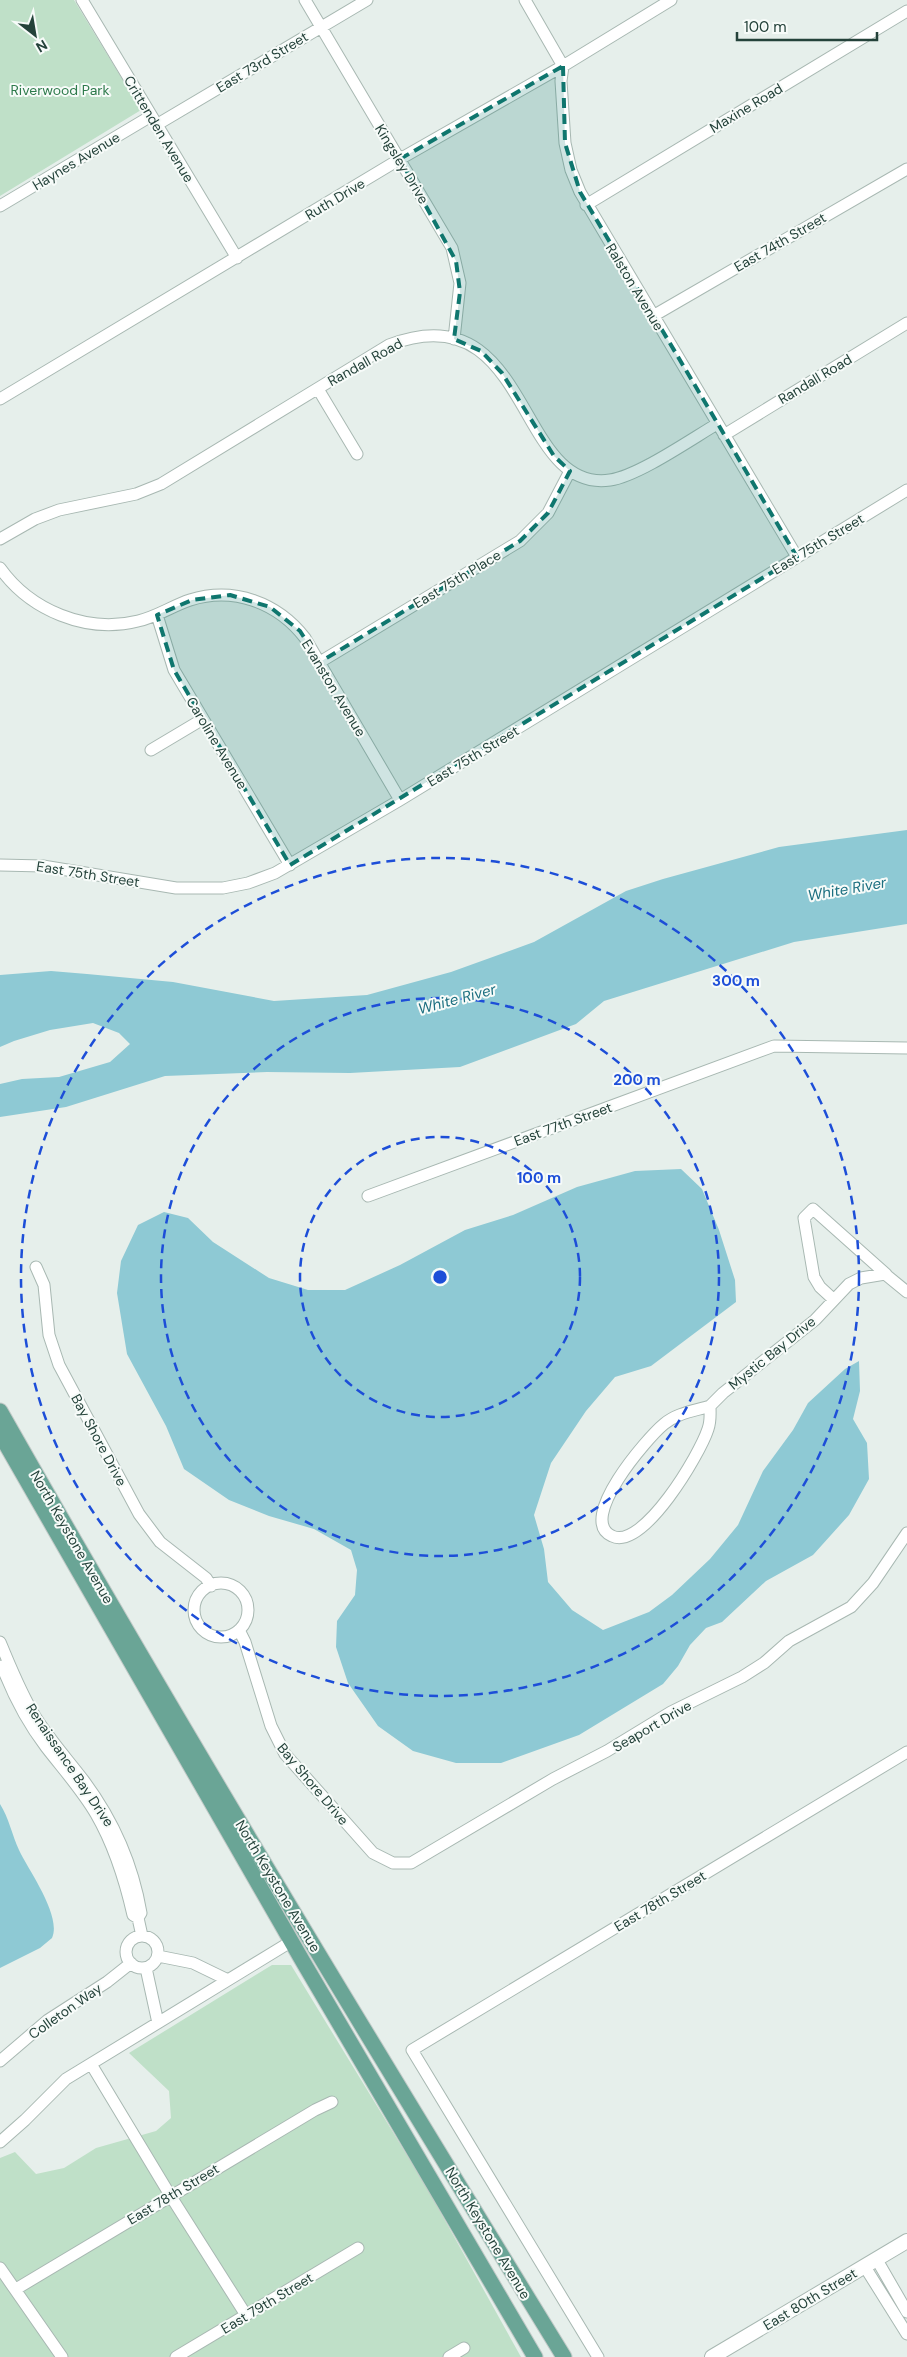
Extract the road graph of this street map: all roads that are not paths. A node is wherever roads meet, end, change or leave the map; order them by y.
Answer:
1 (82, 0) edge
2 (305, 0) edge
3 (367, 0) edge
4 (525, 0) edge
5 (671, 0) edge
6 (907, 12) edge
7 (321, 27) junction
8 (563, 66) junction
9 (154, 120) junction
10 (400, 159) junction
11 (907, 169) edge
12 (586, 205) junction
13 (0, 206) edge
14 (237, 258) junction
15 (653, 316) junction
16 (907, 323) edge
17 (454, 339) junction
18 (318, 389) junction
19 (0, 399) edge
20 (717, 424) junction
21 (724, 436) junction
22 (357, 454) dead end
23 (570, 471) junction
24 (907, 490) edge
25 (0, 539) edge
26 (797, 557) junction
27 (0, 568) edge
28 (157, 615) junction
29 (320, 662) junction
30 (203, 719) junction
31 (152, 750) dead end
32 (400, 800) junction
33 (0, 865) edge
34 (290, 865) junction
35 (907, 1048) edge
36 (368, 1196) dead end
37 (36, 1268) dead end
38 (886, 1274) junction
39 (907, 1292) edge
40 (833, 1299) junction
41 (710, 1406) junction
42 (0, 1411) edge
43 (0, 1434) edge
44 (907, 1533) edge
45 (211, 1586) junction
46 (239, 1630) junction
47 (0, 1642) edge
48 (0, 1662) edge
49 (907, 1752) edge
50 (393, 1863) joint
51 (138, 1918) junction
52 (142, 1936) junction
53 (292, 1940) junction
54 (158, 1956) junction
55 (131, 1963) junction
56 (146, 1968) junction
57 (228, 1980) junction
58 (158, 2023) junction
59 (0, 2061) edge
60 (91, 2064) junction
61 (332, 2102) dead end
62 (0, 2142) edge
63 (170, 2196) junction
64 (907, 2241) edge
65 (358, 2248) dead end
66 (871, 2263) junction
67 (0, 2268) edge
68 (16, 2289) junction
69 (907, 2312) edge
70 (246, 2315) junction
71 (907, 2334) edge
72 (464, 2348) dead end
73 (62, 2357) edge
74 (176, 2357) edge
75 (449, 2357) edge
76 (535, 2357) edge
77 (564, 2357) edge
78 (598, 2357) edge
79 (712, 2357) edge

1 - 9 street, Crittenden Avenue
2 - 7 street, Kingsley Drive
3 - 7 street, East 73rd Street
4 - 8 street
5 - 8 street, Ruth Drive
6 - 12 street, Maxine Road
7 - 9 street, East 73rd Street
7 - 10 street, Kingsley Drive
8 - 10 street, Ruth Drive
8 - 12 street, Ralston Avenue
9 - 13 street, Haynes Avenue
9 - 14 street, Crittenden Avenue
10 - 14 street, Ruth Drive
10 - 17 street, Kingsley Drive
11 - 15 street, East 74th Street
12 - 15 street, Ralston Avenue
14 - 19 street, Ruth Drive
15 - 20 street, Ralston Avenue
16 - 21 street, Randall Road
17 - 18 street, Randall Road
17 - 23 street, Randall Road
18 - 22 street
18 - 25 street, Randall Road
20 - 21 street, Ralston Avenue
20 - 23 street, Randall Road
21 - 26 street, Ralston Avenue
23 - 29 street, East 75th Place
24 - 26 street, East 75th Street
26 - 32 street, East 75th Street
27 - 28 street, Evanston Avenue
28 - 29 street, Evanston Avenue
28 - 30 street, Caroline Avenue
29 - 32 street, Evanston Avenue
30 - 31 street
30 - 34 street, Caroline Avenue
32 - 34 street, East 75th Street
33 - 34 street, East 75th Street
35 - 36 street, East 77th Street
37 - 45 street, Bay Shore Drive
38 - 39 street
38 - 40 street, Mystic Bay Drive
38 - 40 street
40 - 41 street, Mystic Bay Drive
41 - 41 street
42 - 77 main road, North Keystone Avenue
43 - 53 main road, North Keystone Avenue
44 - 50 street, Seaport Drive
45 - 46 street
45 - 46 street
46 - 50 street, Bay Shore Drive
47 - 51 street, Renaissance Bay Drive
48 - 51 street, Renaissance Bay Drive
49 - 78 street, East 78th Street
51 - 52 street, Renaissance Bay Drive
52 - 54 street
52 - 55 street
53 - 57 street
53 - 76 main road, North Keystone Avenue
54 - 56 street
54 - 57 street
55 - 56 street
55 - 59 street, Colleton Way
56 - 58 street
57 - 58 street
58 - 60 street
60 - 62 street
60 - 63 street
61 - 63 street, East 78th Street
63 - 68 street, East 78th Street
63 - 70 street
64 - 66 street, East 80th Street
65 - 70 street, East 79th Street
66 - 69 street
66 - 71 street
66 - 79 street, East 80th Street
67 - 68 street
68 - 73 street
70 - 74 street, East 79th Street
72 - 75 street

